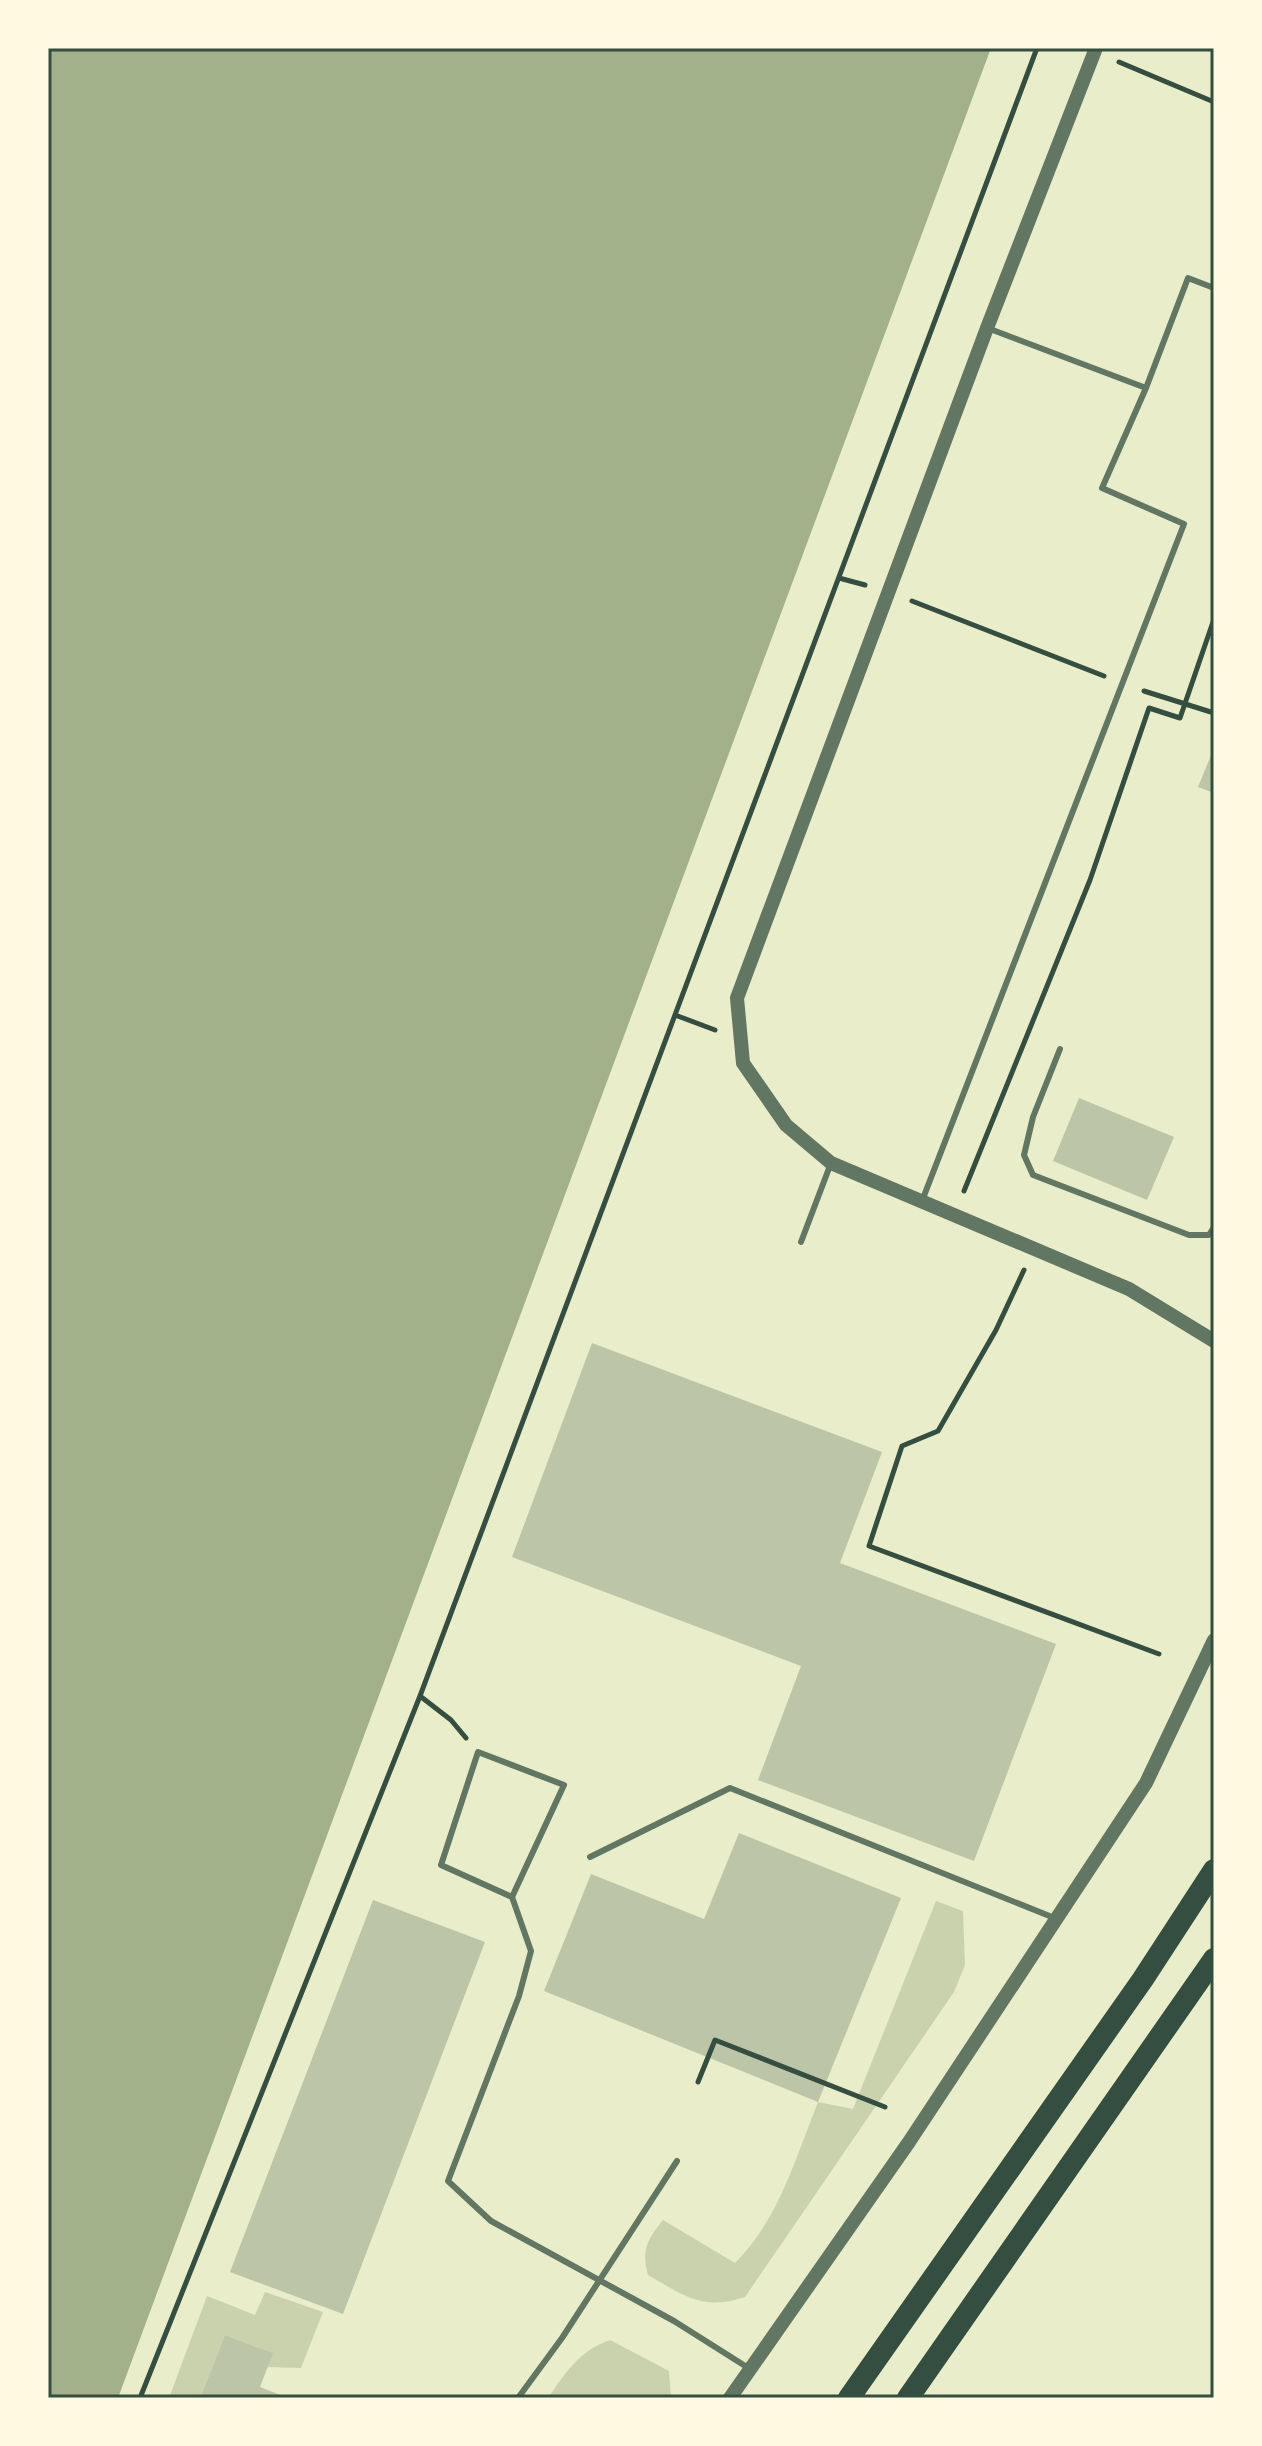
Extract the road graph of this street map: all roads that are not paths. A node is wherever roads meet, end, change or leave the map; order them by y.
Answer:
1 (1096, 50) edge
2 (1214, 288) edge
3 (987, 328) junction
4 (1146, 388) junction
5 (1060, 1049) dead end
6 (831, 1163) junction
7 (922, 1201) junction
8 (1214, 1227) edge
9 (801, 1242) dead end
10 (1214, 1341) edge
11 (1214, 1640) edge
12 (590, 1857) dead end
13 (1214, 1870) edge
14 (512, 1897) junction
15 (1058, 1920) junction
16 (1214, 1959) edge
17 (677, 2161) dead end
18 (599, 2282) junction
19 (750, 2369) junction
20 (518, 2398) edge
21 (730, 2398) edge
22 (849, 2398) edge
23 (908, 2398) edge

1 - 3 street
2 - 4 lane
3 - 4 lane
3 - 6 street
4 - 7 lane
5 - 8 lane
6 - 7 street
6 - 9 lane
7 - 10 street
11 - 15 street
12 - 15 lane
13 - 22 highway
14 - 14 lane
14 - 18 lane
15 - 19 street
16 - 23 highway
17 - 18 lane
18 - 19 lane
18 - 20 lane
19 - 21 street

